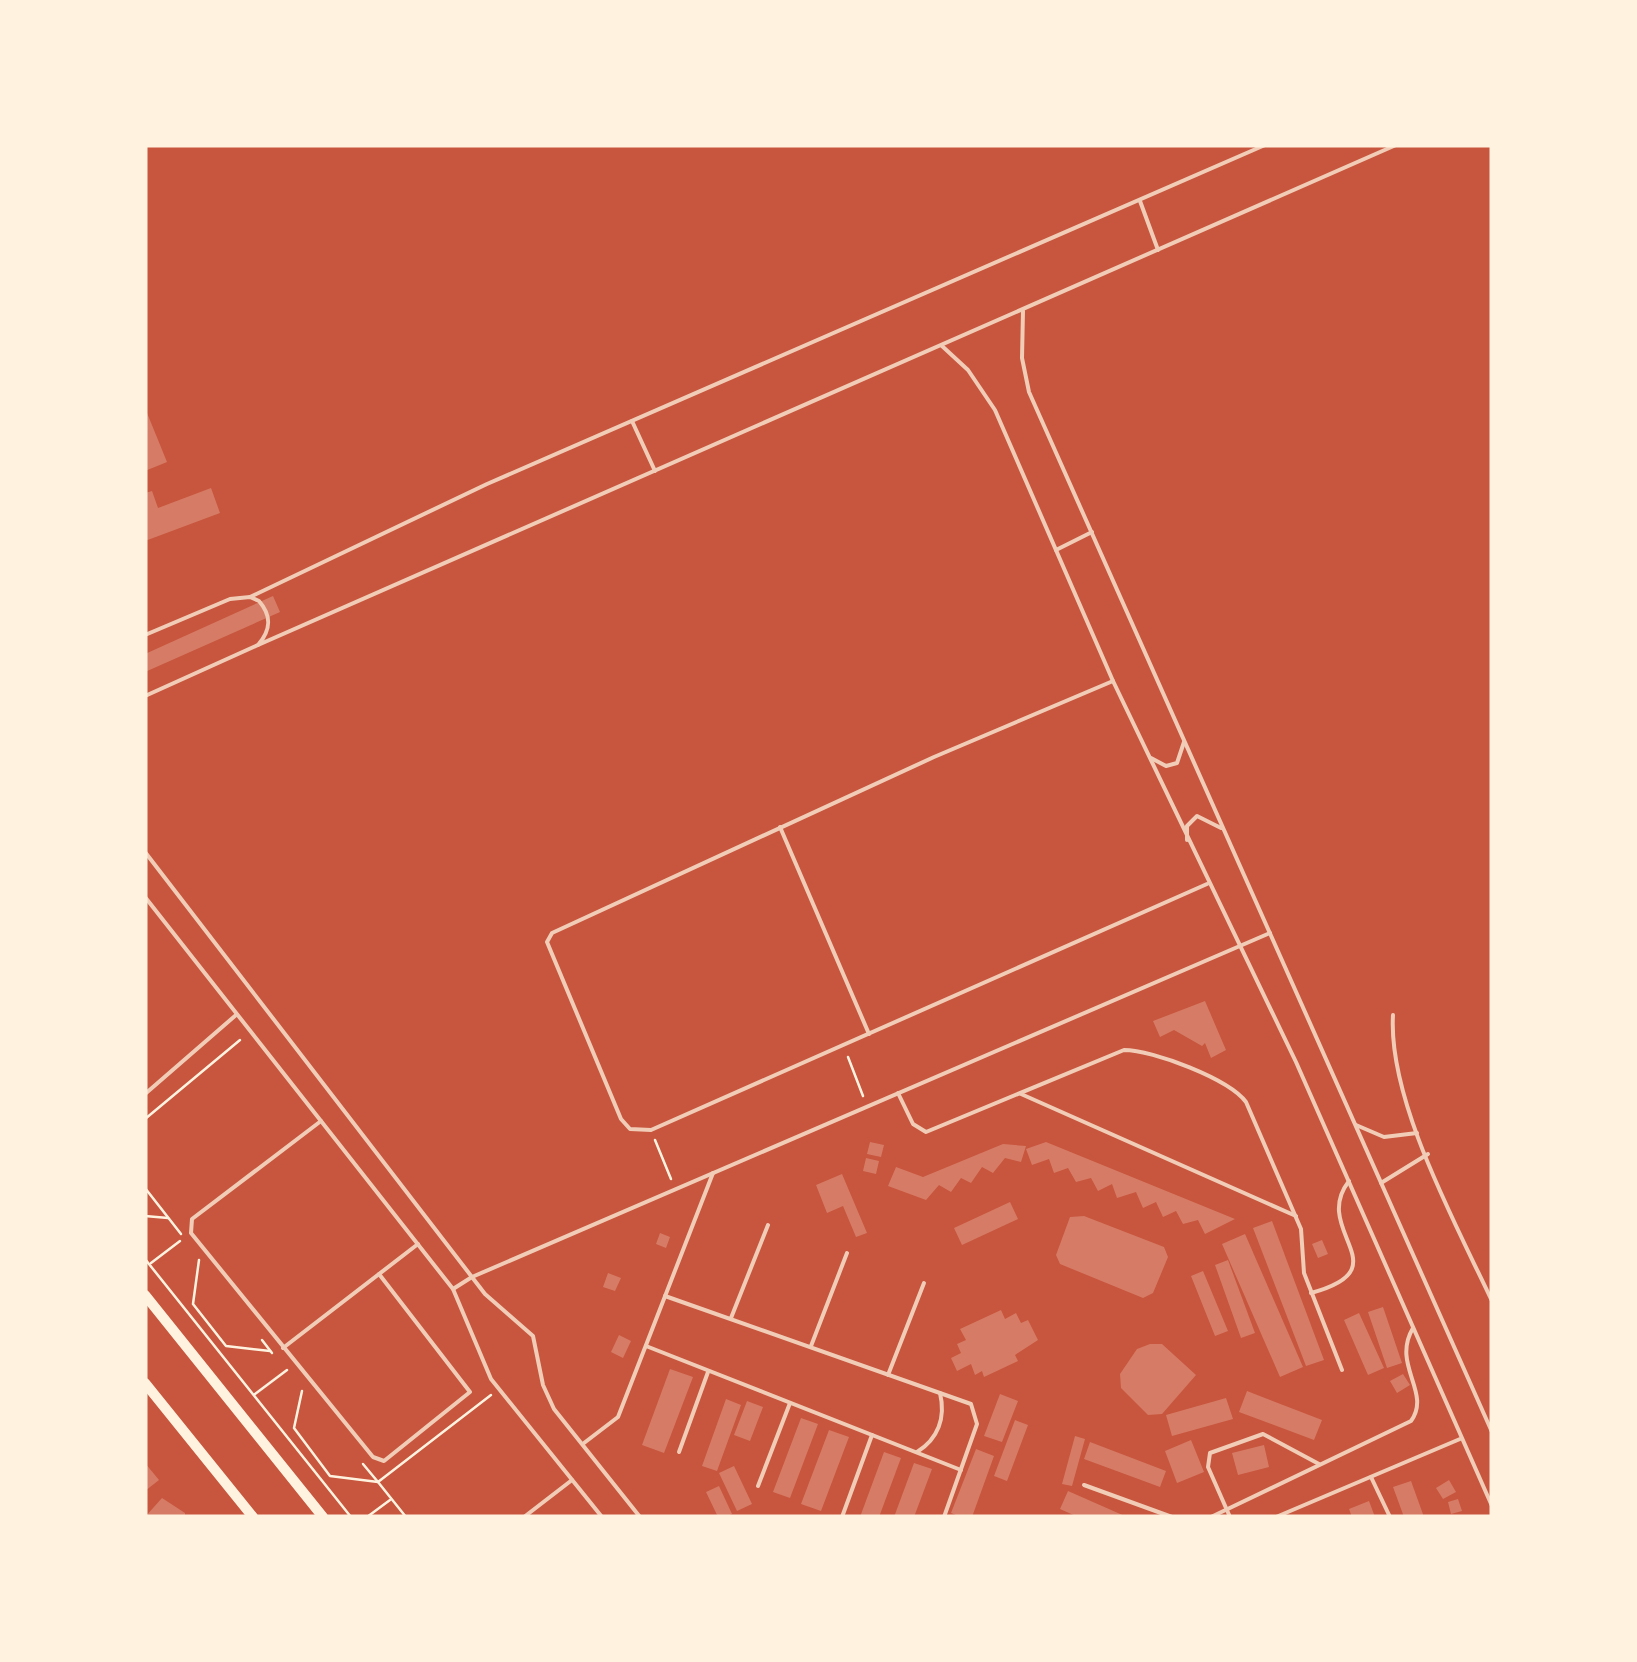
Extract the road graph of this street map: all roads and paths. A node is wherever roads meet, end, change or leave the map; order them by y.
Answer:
1 (1264, 145) edge
2 (1396, 145) edge
3 (1140, 201) junction
4 (1158, 250) junction
5 (1023, 310) junction
6 (942, 346) junction
7 (632, 421) junction
8 (655, 471) junction
9 (1092, 532) junction
10 (1056, 550) junction
11 (250, 597) junction
12 (145, 635) edge
13 (258, 645) junction
14 (1113, 681) junction
15 (145, 696) edge
16 (1184, 740) junction
17 (1147, 755) junction
18 (780, 827) junction
19 (1225, 831) junction
20 (1187, 840) junction
21 (145, 852) edge
22 (1207, 884) junction
23 (145, 897) edge
24 (1270, 933) junction
25 (1238, 947) junction
26 (237, 1014) junction
27 (1393, 1015) dead end
28 (251, 1032) junction
29 (870, 1034) junction
30 (844, 1046) junction
31 (898, 1093) junction
32 (1019, 1093) junction
33 (145, 1094) edge
34 (867, 1107) junction
35 (145, 1119) edge
36 (321, 1121) junction
37 (1356, 1125) junction
38 (651, 1130) junction
39 (1417, 1134) junction
40 (1428, 1154) junction
41 (713, 1173) junction
42 (1348, 1181) junction
43 (1382, 1182) junction
44 (676, 1189) junction
45 (145, 1216) edge
46 (1296, 1216) junction
47 (168, 1218) dead end
48 (768, 1225) dead end
49 (184, 1238) dead end
50 (418, 1244) junction
51 (847, 1253) dead end
52 (145, 1258) edge
53 (199, 1258) dead end
54 (150, 1264) junction
55 (379, 1274) junction
56 (472, 1277) junction
57 (924, 1283) dead end
58 (453, 1289) junction
59 (1311, 1294) junction
60 (145, 1295) edge
61 (665, 1296) junction
62 (1492, 1301) edge
63 (731, 1320) junction
64 (1413, 1328) junction
65 (646, 1346) junction
66 (282, 1348) junction
67 (810, 1348) junction
68 (270, 1351) dead end
69 (287, 1370) dead end
70 (1342, 1370) dead end
71 (708, 1371) junction
72 (888, 1374) junction
73 (145, 1384) edge
74 (303, 1390) dead end
75 (940, 1393) junction
76 (254, 1396) junction
77 (790, 1403) junction
78 (1492, 1432) edge
79 (872, 1434) junction
80 (1462, 1438) junction
81 (582, 1444) junction
82 (679, 1452) dead end
83 (917, 1452) junction
84 (1320, 1464) junction
85 (961, 1470) junction
86 (1371, 1477) junction
87 (572, 1480) junction
88 (1084, 1485) dead end
89 (758, 1486) dead end
90 (391, 1498) junction
91 (1225, 1506) junction
92 (1492, 1506) edge
93 (1297, 1508) junction
94 (316, 1515) edge
95 (252, 1517) edge
96 (351, 1517) edge
97 (367, 1517) edge
98 (406, 1517) edge
99 (524, 1517) edge
100 (602, 1517) edge
101 (640, 1517) edge
102 (842, 1517) edge
103 (944, 1517) edge
104 (1172, 1517) edge
105 (1211, 1517) edge
106 (1230, 1517) edge
107 (1276, 1517) edge
108 (1301, 1517) edge
109 (1390, 1517) edge

1 - 3 lane
2 - 4 lane
3 - 4 lane
3 - 7 lane
4 - 5 lane
5 - 6 lane
5 - 9 lane
6 - 8 lane
6 - 10 lane
7 - 8 lane
7 - 11 lane
8 - 13 lane
9 - 10 lane
9 - 16 lane
10 - 14 lane
11 - 12 lane
11 - 13 lane
13 - 15 lane
14 - 17 lane
14 - 18 lane
16 - 17 lane
16 - 19 lane
17 - 20 lane
18 - 29 lane
18 - 38 lane
19 - 20 lane
19 - 24 lane
20 - 22 lane
21 - 56 lane
22 - 25 lane
22 - 29 lane
23 - 26 lane
24 - 25 lane
24 - 37 lane
25 - 31 lane
25 - 42 lane
26 - 28 lane
26 - 33 lane
27 - 39 lane
28 - 35 path
28 - 36 lane
29 - 30 lane
30 - 34 path
30 - 38 lane
31 - 32 lane
31 - 34 lane
32 - 46 lane
32 - 46 lane
34 - 41 lane
36 - 50 lane
36 - 66 lane
37 - 39 lane
37 - 43 lane
38 - 44 path
39 - 40 lane
40 - 43 lane
40 - 62 lane
41 - 44 lane
41 - 61 lane
42 - 59 lane
42 - 64 lane
43 - 78 lane
44 - 56 lane
45 - 47 path
46 - 59 lane
48 - 63 lane
49 - 54 path
50 - 55 lane
50 - 58 lane
51 - 67 lane
52 - 54 path
53 - 68 path
54 - 76 path
55 - 66 lane
55 - 66 lane
56 - 58 lane
56 - 81 lane
57 - 72 lane
58 - 87 lane
59 - 70 lane
60 - 94 main road
61 - 63 lane
61 - 65 lane
63 - 67 lane
64 - 80 lane
64 - 84 lane
65 - 71 lane
65 - 81 lane
67 - 72 lane
69 - 76 path
71 - 77 lane
71 - 82 lane
72 - 75 lane
73 - 95 main road
74 - 90 path
75 - 83 lane
75 - 85 lane
76 - 96 path
77 - 79 lane
77 - 89 lane
79 - 83 lane
79 - 102 lane
80 - 86 lane
80 - 92 lane
81 - 101 lane
83 - 85 lane
84 - 91 lane
84 - 91 lane
85 - 103 lane
86 - 93 lane
86 - 109 lane
87 - 99 lane
87 - 100 lane
88 - 104 lane
90 - 97 path
90 - 98 path
91 - 105 lane
91 - 106 lane
93 - 107 lane
93 - 108 lane

